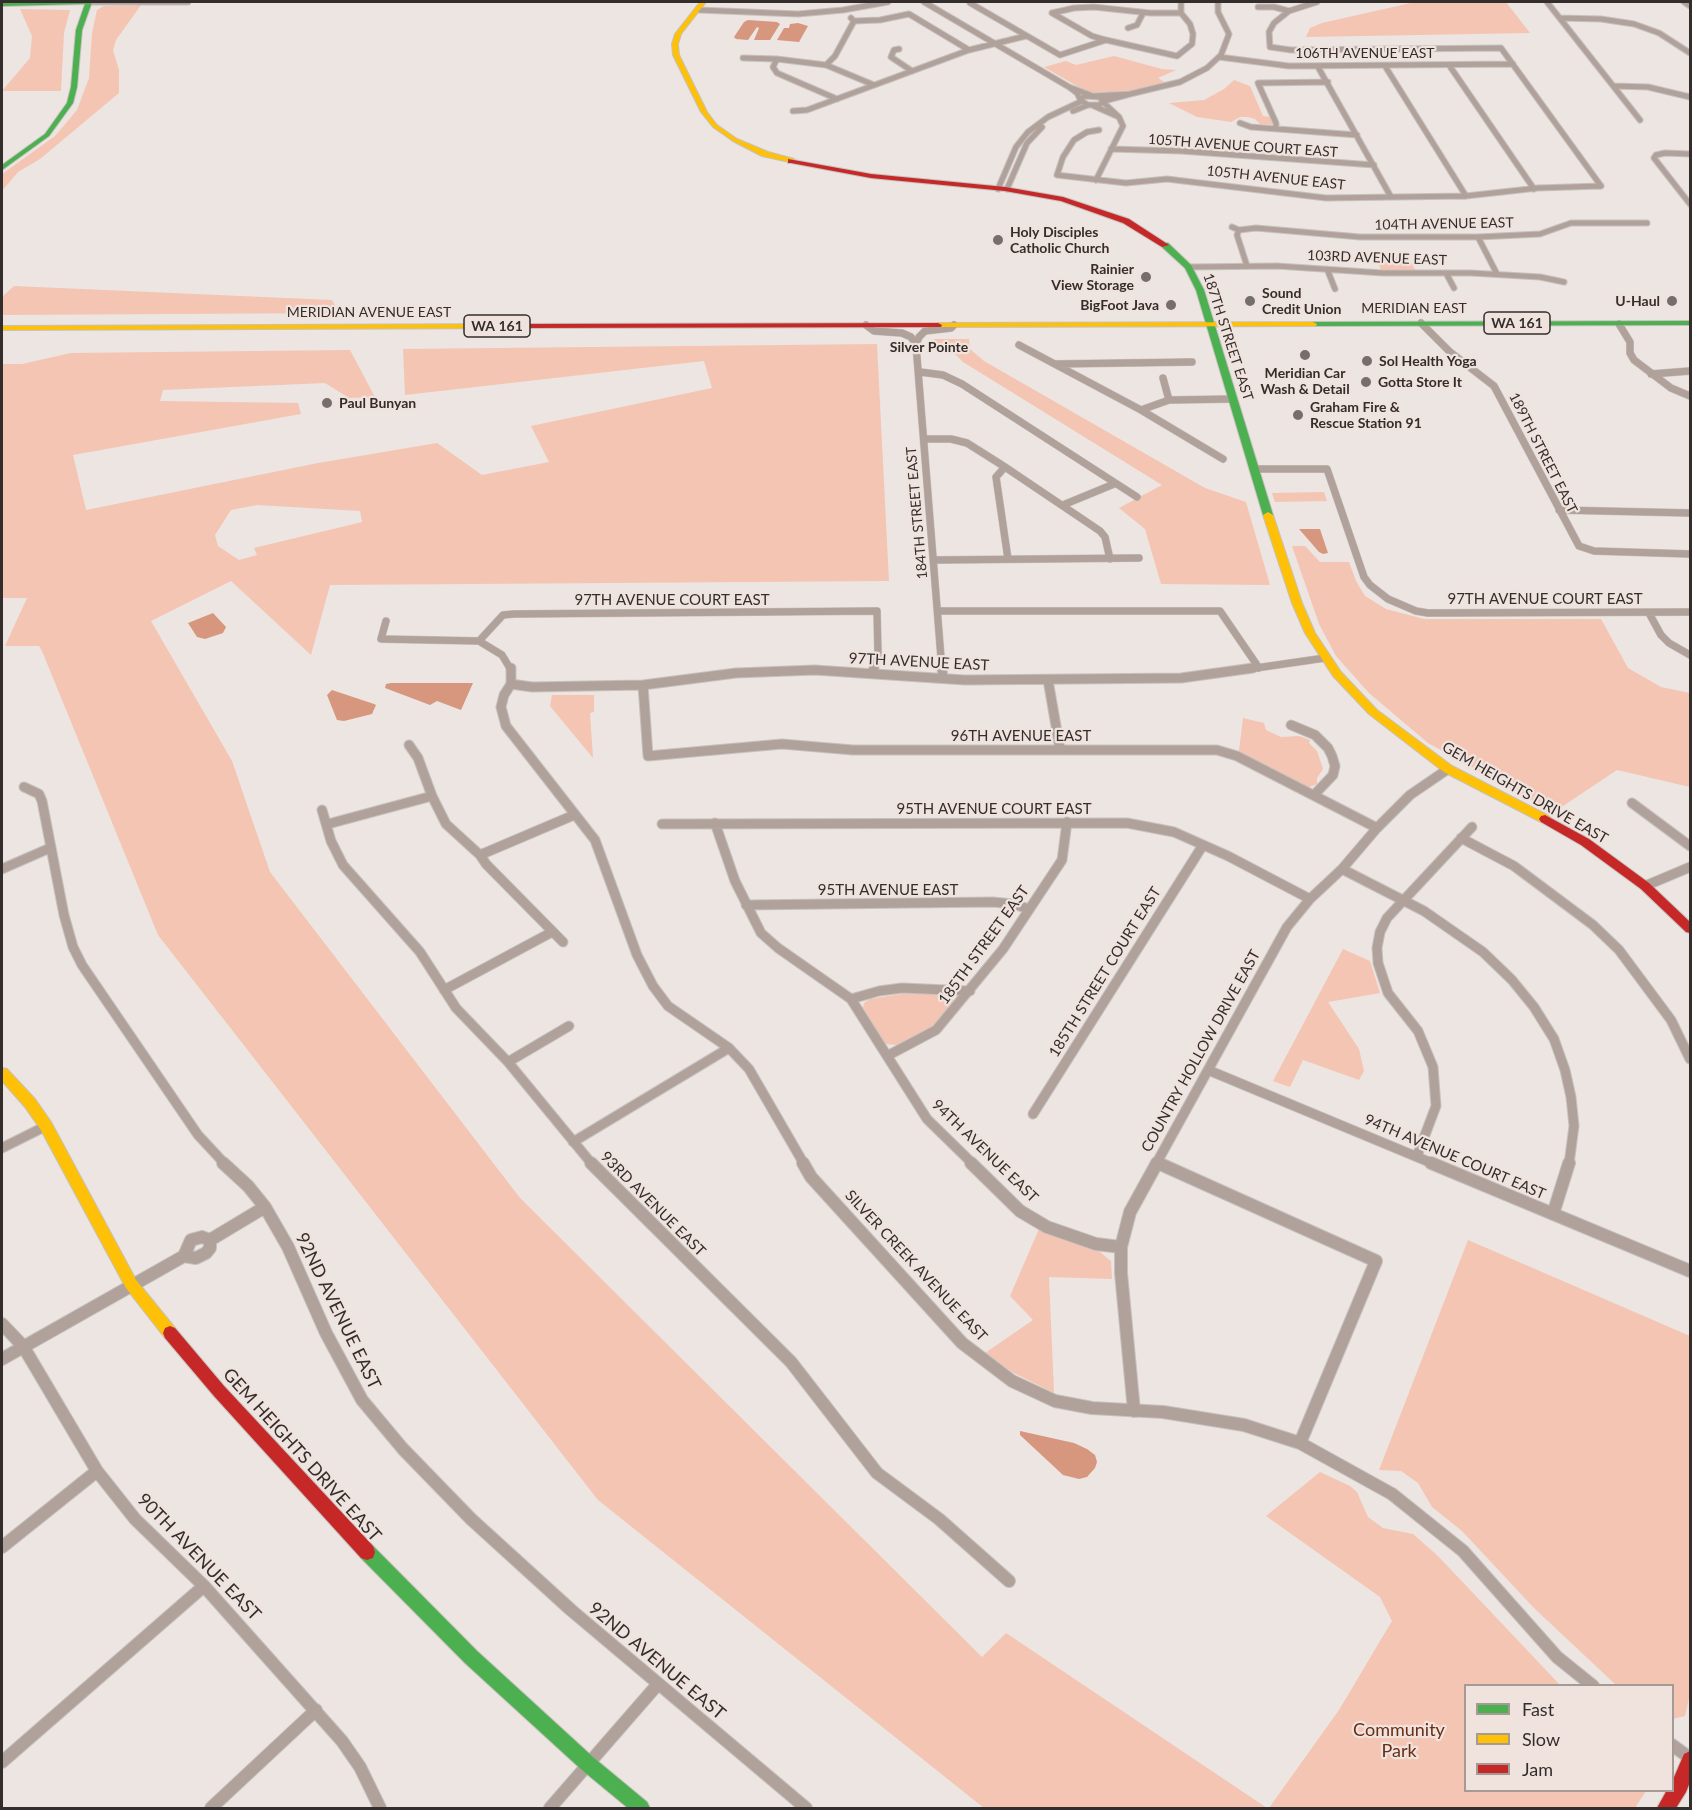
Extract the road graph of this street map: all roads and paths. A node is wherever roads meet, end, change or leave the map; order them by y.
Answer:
1 (28, 2) edge
2 (89, 2) edge
3 (188, 2) edge
4 (888, 2) edge
5 (924, 2) edge
6 (974, 2) edge
7 (1181, 2) edge
8 (1218, 2) edge
9 (1312, 2) edge
10 (1547, 2) edge
11 (1684, 2) edge
12 (2, 4) edge
13 (701, 6) edge
14 (1690, 6) edge
15 (1258, 7) dead end
16 (843, 10) junction
17 (1289, 11) junction
18 (1143, 13) junction
19 (1181, 13) junction
20 (1560, 18) junction
21 (854, 21) junction
22 (1128, 28) dead end
23 (1026, 36) junction
24 (1106, 40) junction
25 (995, 43) junction
26 (899, 49) dead end
27 (969, 50) junction
28 (1690, 53) edge
29 (1219, 57) junction
30 (743, 58) dead end
31 (777, 59) junction
32 (1513, 64) junction
33 (825, 65) junction
34 (1449, 65) junction
35 (1385, 66) junction
36 (1318, 67) junction
37 (912, 71) junction
38 (1328, 82) junction
39 (874, 85) junction
40 (1614, 86) junction
41 (1069, 87) junction
42 (1130, 94) junction
43 (1094, 96) junction
44 (1690, 97) edge
45 (837, 99) junction
46 (1080, 100) junction
47 (1104, 102) junction
48 (1090, 106) junction
49 (792, 111) dead end
50 (1119, 117) junction
51 (1640, 120) dead end
52 (1240, 123) dead end
53 (1276, 129) junction
54 (1099, 130) dead end
55 (1357, 135) junction
56 (1112, 149) junction
57 (1690, 154) edge
58 (1374, 165) junction
59 (2, 168) edge
60 (1096, 180) junction
61 (1003, 189) junction
62 (1534, 189) junction
63 (1466, 196) junction
64 (1391, 197) junction
65 (1690, 204) edge
66 (1647, 223) dead end
67 (1232, 227) dead end
68 (1239, 230) junction
69 (1478, 237) junction
70 (1247, 266) junction
71 (1188, 267) junction
72 (1327, 269) junction
73 (1446, 273) junction
74 (1497, 274) junction
75 (1564, 282) dead end
76 (1454, 288) dead end
77 (1335, 289) dead end
78 (1420, 322) junction
79 (1690, 323) edge
80 (1210, 324) junction
81 (1619, 324) junction
82 (954, 325) junction
83 (866, 326) junction
84 (2, 328) edge
85 (916, 345) junction
86 (1019, 345) dead end
87 (1192, 362) dead end
88 (1053, 364) junction
89 (1690, 371) edge
90 (920, 372) junction
91 (1651, 374) junction
92 (1163, 378) dead end
93 (1690, 396) edge
94 (1169, 399) junction
95 (1232, 399) junction
96 (1141, 410) junction
97 (924, 439) junction
98 (1223, 459) dead end
99 (1005, 467) junction
100 (1253, 469) junction
101 (1114, 484) junction
102 (1137, 497) dead end
103 (1063, 505) junction
104 (1560, 510) junction
105 (1690, 513) edge
106 (1690, 554) edge
107 (1139, 558) dead end
108 (1008, 559) junction
109 (1110, 559) junction
110 (935, 560) junction
111 (939, 611) junction
112 (1649, 612) junction
113 (1690, 612) edge
114 (386, 621) dead end
115 (1305, 622) joint
116 (479, 641) junction
117 (1690, 655) edge
118 (1325, 658) junction
119 (1259, 668) junction
120 (872, 673) junction
121 (943, 678) junction
122 (1048, 680) junction
123 (511, 684) junction
124 (643, 685) junction
125 (1291, 725) dead end
126 (409, 745) dead end
127 (1060, 749) junction
128 (1448, 770) junction
129 (24, 787) dead end
130 (1314, 795) junction
131 (432, 796) junction
132 (1632, 803) dead end
133 (322, 810) dead end
134 (574, 815) junction
135 (1067, 822) junction
136 (715, 823) junction
137 (328, 824) junction
138 (662, 824) dead end
139 (1472, 827) dead end
140 (1377, 828) junction
141 (1461, 838) junction
142 (1203, 845) junction
143 (1690, 846) edge
144 (50, 848) junction
145 (480, 855) junction
146 (1690, 867) edge
147 (1342, 868) junction
148 (2, 869) edge
149 (1645, 886) junction
150 (1310, 899) junction
151 (1404, 900) junction
152 (746, 905) junction
153 (1029, 909) junction
154 (1690, 929) edge
155 (552, 932) junction
156 (563, 942) dead end
157 (444, 990) junction
158 (970, 991) junction
159 (851, 999) junction
160 (569, 1026) dead end
161 (729, 1048) junction
162 (887, 1056) junction
163 (1690, 1059) edge
164 (508, 1062) junction
165 (1208, 1070) junction
166 (2, 1073) edge
167 (1033, 1114) dead end
168 (46, 1126) junction
169 (573, 1142) junction
170 (2, 1148) edge
171 (1417, 1156) junction
172 (1156, 1162) junction
173 (265, 1207) junction
174 (1553, 1214) junction
175 (210, 1240) junction
176 (1121, 1247) junction
177 (184, 1256) junction
178 (1690, 1271) edge
179 (131, 1284) junction
180 (2, 1324) edge
181 (23, 1347) junction
182 (2, 1359) edge
183 (1134, 1411) junction
184 (1300, 1443) junction
185 (97, 1471) junction
186 (2, 1547) edge
187 (1010, 1581) dead end
188 (204, 1586) junction
189 (658, 1684) junction
190 (1591, 1684) edge
191 (316, 1710) junction
192 (1674, 1747) edge
193 (1690, 1759) edge
194 (2, 1762) edge
195 (588, 1764) junction
196 (211, 1809) edge
197 (380, 1809) edge
198 (550, 1809) edge
199 (641, 1809) edge
200 (806, 1809) edge
201 (1666, 1809) edge

1 - 2 street
1 - 12 street
2 - 3 street
2 - 59 street
4 - 16 street
5 - 25 street
6 - 23 street
7 - 19 street
8 - 29 street
9 - 17 street
10 - 20 street
11 - 14 street
13 - 16 street
13 - 61 street, 187TH STREET EAST
15 - 17 street
16 - 21 street
17 - 32 street
18 - 19 street
18 - 22 street
18 - 24 street
19 - 24 street
20 - 28 street
20 - 40 street
21 - 27 street
21 - 33 street
23 - 24 street
23 - 25 street
25 - 27 street
25 - 41 street
26 - 37 street
27 - 37 street
29 - 36 street, 106TH AVENUE EAST
29 - 42 street
30 - 31 street
31 - 33 street
31 - 45 street
32 - 34 street, 106TH AVENUE EAST
32 - 62 street, 105TH AVENUE EAST
33 - 39 street
34 - 35 street, 106TH AVENUE EAST
34 - 62 street
35 - 36 street, 106TH AVENUE EAST
35 - 63 street
36 - 38 street
37 - 39 street
38 - 53 street
38 - 55 street
39 - 45 street
40 - 44 street
40 - 51 street
41 - 43 street
41 - 46 street
42 - 43 street
42 - 47 street
43 - 46 street
43 - 47 street
45 - 49 street
46 - 48 street
46 - 61 street
47 - 48 street
47 - 50 street
48 - 50 street
48 - 61 street
50 - 56 street
52 - 53 street
53 - 55 street
54 - 60 street, 105TH AVENUE EAST
55 - 58 street
56 - 58 street, 105TH AVENUE COURT EAST
56 - 60 street
57 - 65 street
58 - 64 street
60 - 64 street, 105TH AVENUE EAST
61 - 71 street, 187TH STREET EAST
62 - 63 street, 105TH AVENUE EAST
63 - 64 street, 105TH AVENUE EAST
66 - 69 street, 104TH AVENUE EAST
67 - 68 street
68 - 69 street, 104TH AVENUE EAST
68 - 70 street
69 - 74 street
70 - 71 street, 103RD AVENUE EAST
70 - 72 street, 103RD AVENUE EAST
71 - 80 street, 187TH STREET EAST
72 - 73 street, 103RD AVENUE EAST
72 - 77 street
73 - 74 street, 103RD AVENUE EAST
73 - 76 street
74 - 75 street, 103RD AVENUE EAST
78 - 80 street, MERIDIAN EAST / WA 161
78 - 81 street, MERIDIAN EAST / WA 161
78 - 104 street, 189TH STREET EAST
79 - 81 street, MERIDIAN EAST / WA 161
80 - 82 street, WA 161
80 - 95 street, 187TH STREET EAST
81 - 91 street
82 - 83 street, MERIDIAN AVENUE EAST / WA 161
82 - 85 street
83 - 84 street, MERIDIAN AVENUE EAST / WA 161
83 - 85 street
85 - 90 street, 184TH STREET EAST
86 - 88 street
87 - 88 street
88 - 96 street
89 - 91 street
90 - 97 street, 184TH STREET EAST
90 - 101 street
91 - 93 street
92 - 94 street
94 - 95 street
94 - 96 street
95 - 100 street, 187TH STREET EAST
96 - 98 street
97 - 99 street
97 - 110 street, 184TH STREET EAST
99 - 103 street
99 - 108 street
100 - 112 street, 97TH AVENUE COURT EAST
100 - 115 street, 187TH STREET EAST
101 - 102 street
101 - 103 street
103 - 109 street
104 - 105 street
104 - 106 street, 189TH STREET EAST
107 - 109 street
108 - 109 street
108 - 110 street
110 - 111 street, 184TH STREET EAST
111 - 119 street
111 - 121 street, 184TH STREET EAST
112 - 113 street, 97TH AVENUE COURT EAST
112 - 117 street
114 - 116 street
115 - 118 street, GEM HEIGHTS DRIVE EAST
116 - 120 street, 97TH AVENUE COURT EAST
116 - 123 street
118 - 119 street, 97TH AVENUE EAST
118 - 128 street, GEM HEIGHTS DRIVE EAST
119 - 122 street, 97TH AVENUE EAST
120 - 121 street, 97TH AVENUE EAST
120 - 124 street, 97TH AVENUE EAST
121 - 122 street, 97TH AVENUE EAST
122 - 127 street
123 - 124 street, 97TH AVENUE EAST
123 - 134 street, SILVER CREEK AVENUE EAST
124 - 127 street, 96TH AVENUE EAST
125 - 130 street
126 - 131 street
127 - 130 street, 96TH AVENUE EAST
128 - 140 street, COUNTRY HOLLOW DRIVE EAST
128 - 149 street, GEM HEIGHTS DRIVE EAST
129 - 144 street, 92ND AVENUE EAST
130 - 140 street, 96TH AVENUE EAST
131 - 137 street
131 - 145 street
132 - 143 street
133 - 137 street, 93RD AVENUE EAST
134 - 145 street
134 - 161 street, SILVER CREEK AVENUE EAST
135 - 136 street, 95TH AVENUE COURT EAST
135 - 142 street, 95TH AVENUE COURT EAST
135 - 153 street, 185TH STREET EAST
136 - 138 street, 95TH AVENUE COURT EAST
136 - 152 street
137 - 157 street, 93RD AVENUE EAST
139 - 141 street
140 - 147 street, COUNTRY HOLLOW DRIVE EAST
141 - 151 street
141 - 163 street
142 - 150 street, 95TH AVENUE COURT EAST
142 - 167 street, 185TH STREET COURT EAST
144 - 148 street
144 - 173 street, 92ND AVENUE EAST
145 - 155 street
146 - 149 street
147 - 150 street, COUNTRY HOLLOW DRIVE EAST
147 - 151 street
149 - 154 street, GEM HEIGHTS DRIVE EAST
150 - 165 street, COUNTRY HOLLOW DRIVE EAST
151 - 171 street
151 - 174 street
152 - 153 street, 95TH AVENUE EAST
152 - 159 street
153 - 158 street, 185TH STREET EAST
155 - 156 street
155 - 157 street
157 - 164 street, 93RD AVENUE EAST
158 - 159 street
158 - 162 street, 185TH STREET EAST
159 - 162 street
160 - 164 street
161 - 169 street
161 - 183 street, SILVER CREEK AVENUE EAST
162 - 176 street, 94TH AVENUE EAST
164 - 169 street, 93RD AVENUE EAST
165 - 171 street, 94TH AVENUE COURT EAST
165 - 172 street, COUNTRY HOLLOW DRIVE EAST
166 - 168 street, GEM HEIGHTS DRIVE EAST
168 - 170 street
168 - 179 street, GEM HEIGHTS DRIVE EAST
169 - 187 street, 93RD AVENUE EAST
171 - 174 street, 94TH AVENUE COURT EAST
172 - 176 street, COUNTRY HOLLOW DRIVE EAST
172 - 184 street
173 - 175 street
173 - 189 street, 92ND AVENUE EAST
174 - 178 street, 94TH AVENUE COURT EAST
175 - 177 street
175 - 177 street
176 - 183 street, COUNTRY HOLLOW DRIVE EAST
177 - 179 street
179 - 181 street
179 - 195 street, GEM HEIGHTS DRIVE EAST
180 - 181 street, 90TH AVENUE EAST
181 - 182 street
181 - 185 street, 90TH AVENUE EAST
183 - 184 street, SILVER CREEK AVENUE EAST
184 - 190 street, SILVER CREEK AVENUE EAST
185 - 186 street
185 - 188 street, 90TH AVENUE EAST
188 - 191 street, 90TH AVENUE EAST
188 - 194 street
189 - 195 street
189 - 200 street, 92ND AVENUE EAST
191 - 196 street
191 - 197 street, 90TH AVENUE EAST
192 - 193 street
193 - 201 street
195 - 198 street
195 - 199 street, GEM HEIGHTS DRIVE EAST

